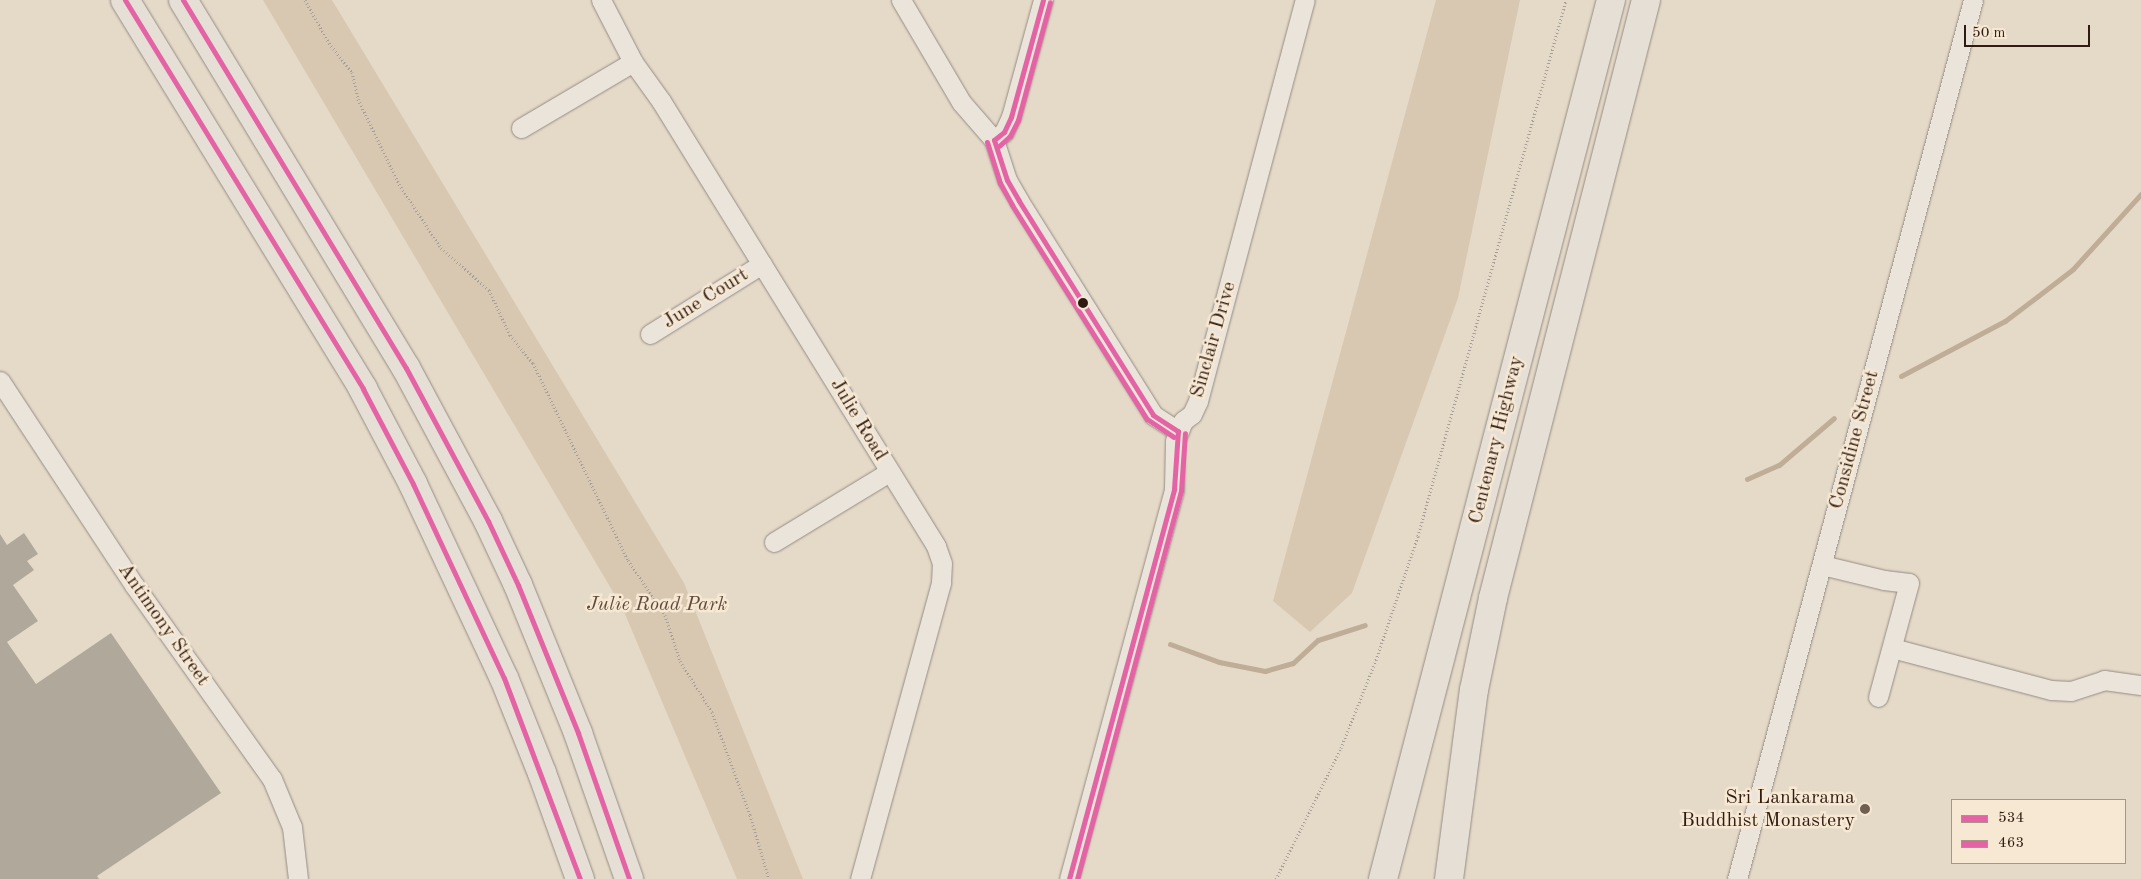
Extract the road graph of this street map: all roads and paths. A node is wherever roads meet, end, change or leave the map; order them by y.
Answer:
1 (125, 0) edge
2 (183, 0) edge
3 (305, 0) edge
4 (601, 0) edge
5 (901, 0) edge
6 (1043, 0) edge
7 (1305, 0) edge
8 (1566, 0) edge
9 (1611, 0) edge
10 (1646, 0) edge
11 (1973, 0) edge
12 (633, 62) junction
13 (521, 128) dead end
14 (994, 140) junction
15 (762, 264) junction
16 (650, 334) dead end
17 (0, 381) edge
18 (1178, 431) junction
19 (889, 472) junction
20 (774, 542) dead end
21 (1822, 565) junction
22 (1892, 648) junction
23 (2141, 685) edge
24 (1878, 697) dead end
25 (298, 879) edge
26 (580, 879) edge
27 (629, 879) edge
28 (769, 879) edge
29 (860, 879) edge
30 (1069, 879) edge
31 (1276, 879) edge
32 (1383, 879) edge
33 (1449, 879) edge
34 (1737, 879) edge

1 - 26 highway
2 - 27 highway
3 - 28 path
4 - 12 street, Julie Road
5 - 14 street
6 - 14 street
7 - 18 street, Sinclair Drive
8 - 31 path
9 - 32 highway, Centenary Highway
10 - 33 highway, Centenary Highway
11 - 21 street, Considine Street
12 - 13 street
12 - 15 street, Julie Road
14 - 18 street
15 - 16 street, June Court
15 - 19 street, Julie Road
17 - 25 street, Antimony Street
18 - 30 street, Sinclair Drive
19 - 20 street
19 - 29 street, Julie Road
21 - 22 street
21 - 34 street, Considine Street
22 - 23 street
22 - 24 street

